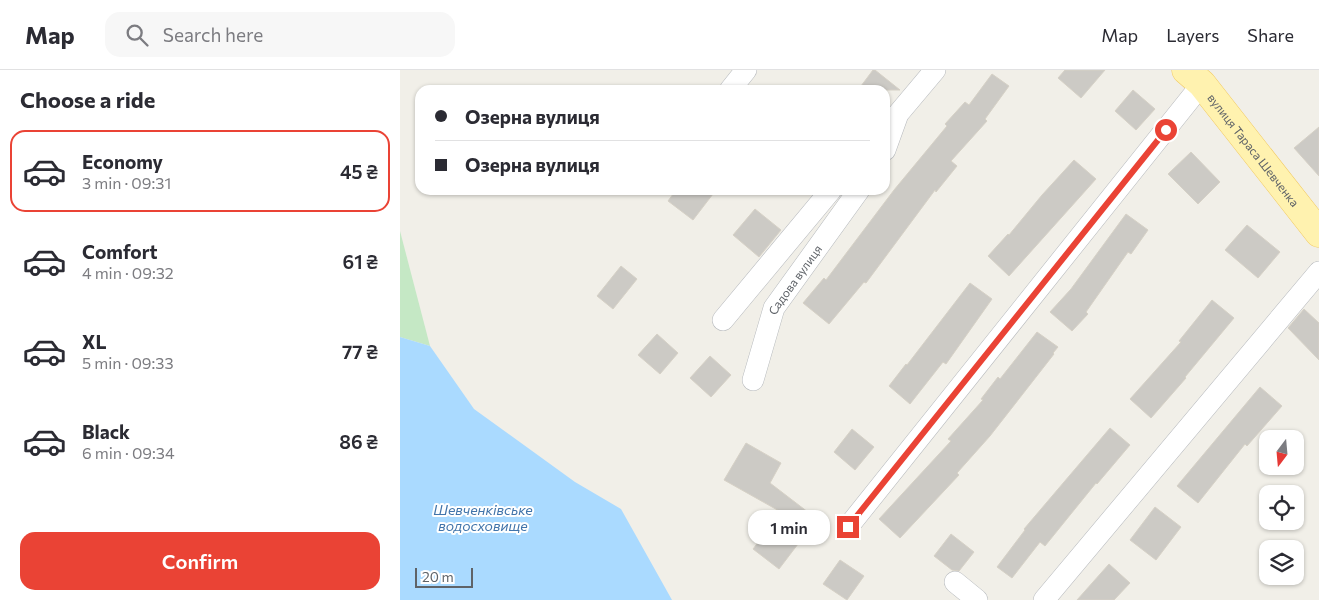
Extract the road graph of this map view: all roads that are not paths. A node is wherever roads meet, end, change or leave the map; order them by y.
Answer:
1 (746, 70) edge
2 (934, 70) edge
3 (1194, 77) edge
4 (734, 85) edge
5 (892, 121) edge
6 (827, 195) edge
7 (855, 195) edge
8 (1319, 233) edge
9 (1319, 272) edge
10 (723, 320) dead end
11 (753, 380) dead end
12 (848, 527) dead end
13 (954, 582) dead end
14 (977, 600) edge
15 (1044, 600) edge

1 - 4 street
2 - 5 street
3 - 8 main road, вулиця Тараса Шевченка
3 - 12 street
6 - 10 street
7 - 11 street, Садова вулиця
9 - 15 street
13 - 14 street

